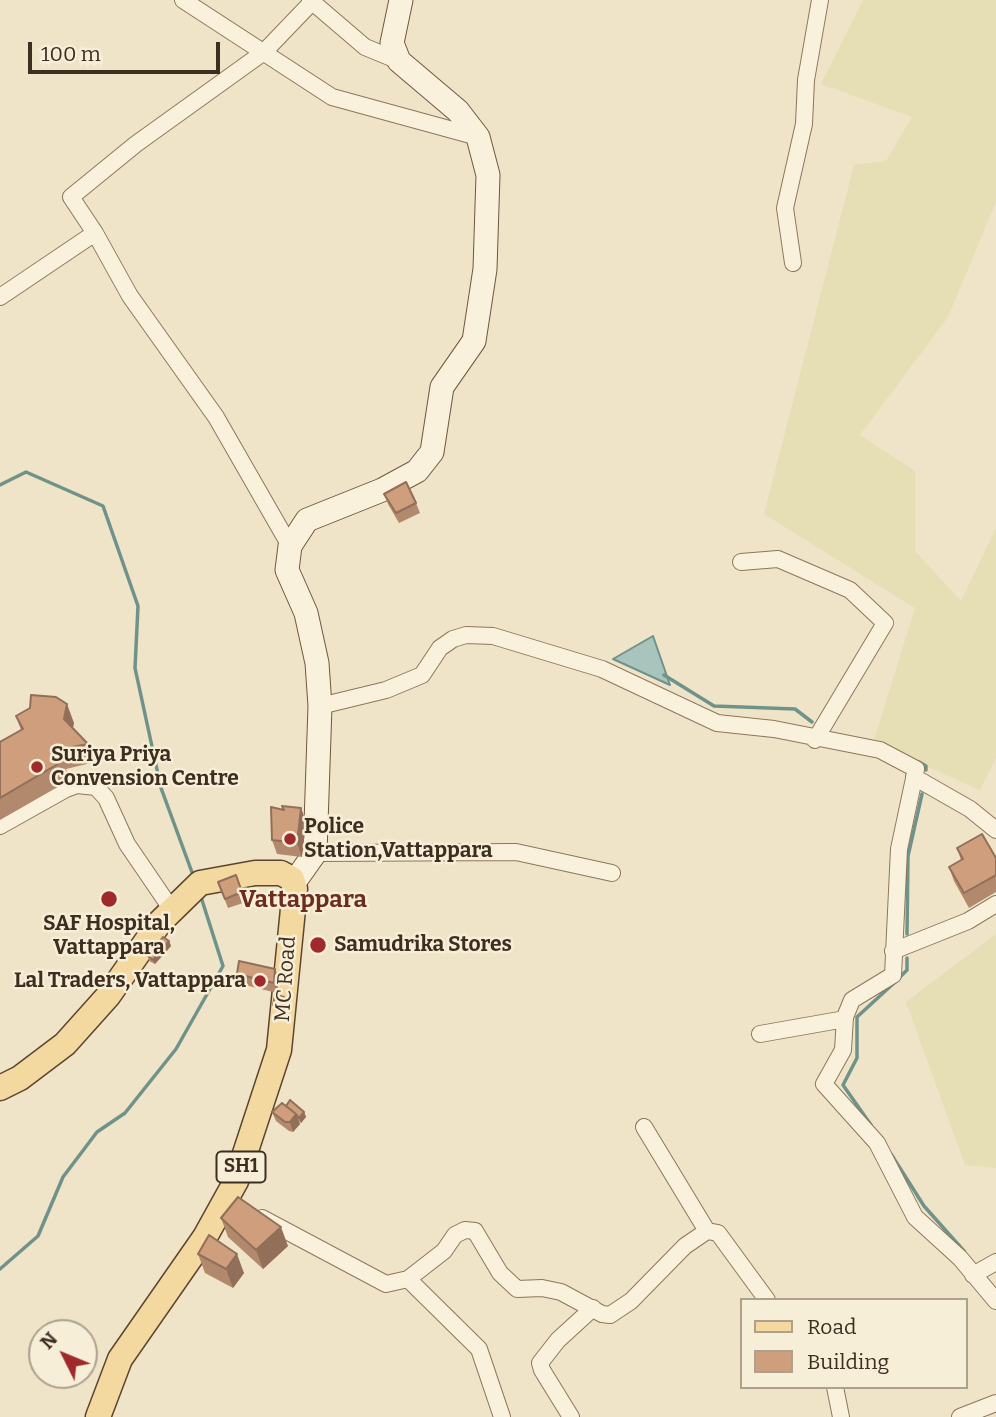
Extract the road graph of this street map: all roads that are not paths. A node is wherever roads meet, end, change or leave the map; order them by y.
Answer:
1 (183, 0) edge
2 (401, 0) edge
3 (820, 0) edge
4 (311, 1) edge
5 (264, 52) junction
6 (399, 61) junction
7 (478, 137) junction
8 (94, 233) junction
9 (793, 263) dead end
10 (0, 297) edge
11 (290, 546) junction
12 (741, 562) dead end
13 (320, 706) junction
14 (815, 740) junction
15 (914, 777) junction
16 (0, 827) edge
17 (996, 830) edge
18 (315, 853) junction
19 (612, 873) dead end
20 (293, 884) junction
21 (996, 904) edge
22 (172, 910) junction
23 (893, 951) junction
24 (845, 1019) junction
25 (760, 1034) dead end
26 (0, 1088) edge
27 (644, 1127) dead end
28 (239, 1205) junction
29 (707, 1231) junction
30 (996, 1262) edge
31 (973, 1275) junction
32 (408, 1279) junction
33 (766, 1298) edge
34 (996, 1301) edge
35 (593, 1308) junction
36 (835, 1389) edge
37 (996, 1403) edge
38 (98, 1417) edge
39 (502, 1417) edge
40 (571, 1417) edge
41 (841, 1417) edge
42 (960, 1417) edge

1 - 5 street
2 - 6 main road
3 - 9 street
4 - 5 street
4 - 6 street
5 - 7 street
5 - 8 street
6 - 7 main road
7 - 11 main road
8 - 10 street
8 - 11 street
11 - 13 main road
12 - 14 street
13 - 14 street
13 - 18 main road
14 - 15 street
15 - 17 street
15 - 23 street
16 - 22 street
18 - 19 street
18 - 20 main road
20 - 22 main road
20 - 28 main road, MC Road / SH1
21 - 23 street
22 - 26 main road
23 - 24 street
24 - 25 street
24 - 31 street
27 - 29 street
28 - 32 street
28 - 38 main road, MC Road / SH1
29 - 33 street
29 - 35 street
30 - 31 street
31 - 34 street
32 - 35 street
32 - 39 street
35 - 40 street
36 - 41 street
37 - 42 street

